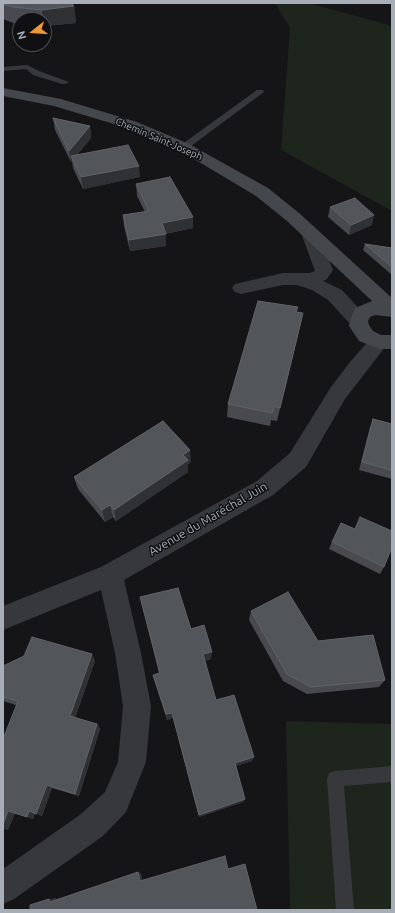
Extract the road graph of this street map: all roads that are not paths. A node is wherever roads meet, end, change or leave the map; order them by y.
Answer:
1 (3, 69) edge
2 (65, 82) dead end
3 (3, 92) edge
4 (260, 92) dead end
5 (184, 147) junction
6 (308, 230) junction
7 (333, 255) junction
8 (295, 279) junction
9 (241, 288) dead end
10 (392, 310) edge
11 (362, 316) junction
12 (386, 342) edge
13 (110, 575) junction
14 (3, 618) edge
15 (392, 774) edge
16 (3, 888) edge
17 (345, 910) edge

1 - 2 lane
3 - 5 main road, Chemin Saint-Joseph
4 - 5 lane
5 - 6 main road, Chemin Saint-Joseph
6 - 7 main road, Chemin Saint-Joseph
6 - 8 street
7 - 10 main road, Chemin Saint-Joseph
7 - 11 main road, Chemin Saint-Joseph
8 - 9 street
8 - 11 street
10 - 11 main road
11 - 12 main road, Chemin Saint-Joseph
12 - 13 street, Avenue du Maréchal Juin
13 - 14 street, Avenue du Maréchal Juin
13 - 16 street
15 - 17 lane

